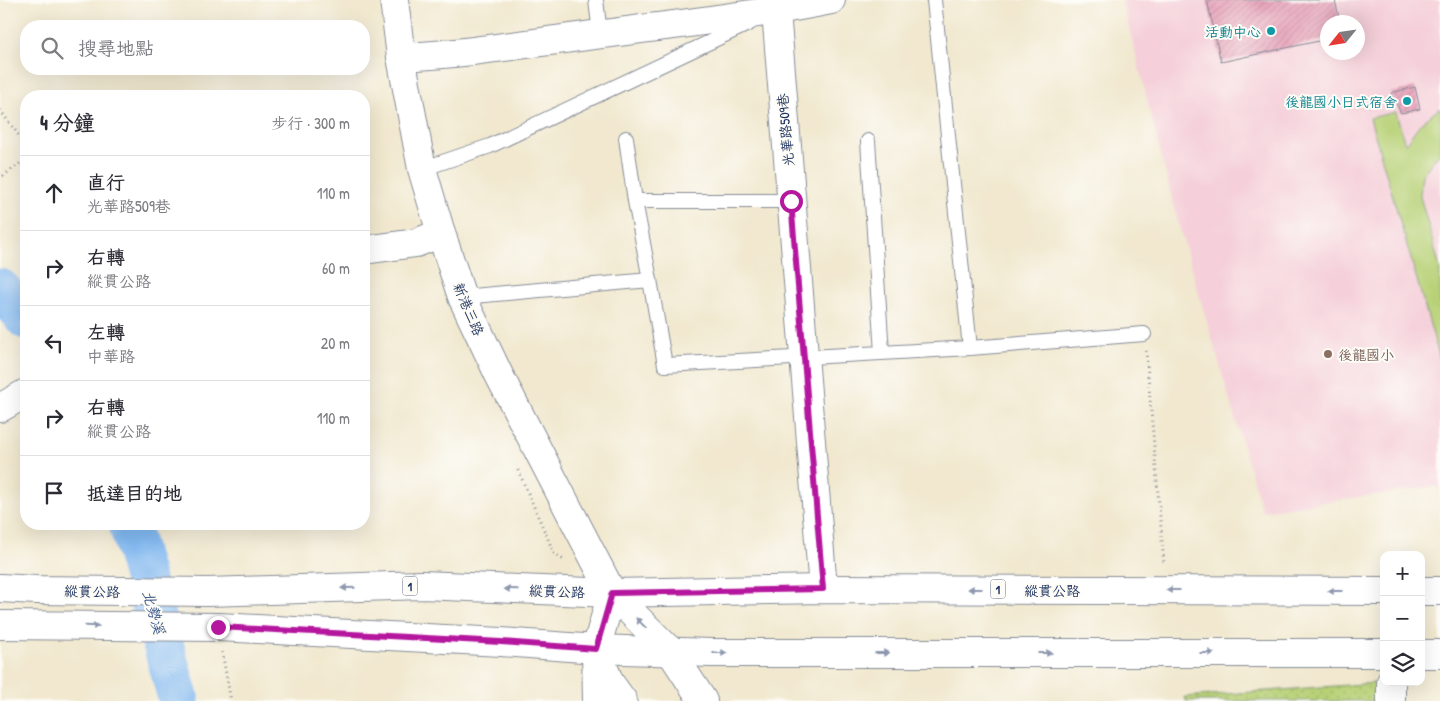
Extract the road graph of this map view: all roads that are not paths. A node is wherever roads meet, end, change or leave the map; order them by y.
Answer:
1 (394, 0) edge
2 (596, 0) edge
3 (831, 0) edge
4 (934, 0) edge
5 (774, 6) edge
6 (600, 34) junction
7 (401, 57) junction
8 (626, 138) dead end
9 (868, 142) dead end
10 (422, 169) junction
11 (634, 200) junction
12 (791, 201) junction
13 (441, 233) junction
14 (370, 249) edge
15 (650, 280) junction
16 (462, 297) junction
17 (1144, 334) road end
18 (970, 348) junction
19 (882, 353) junction
20 (804, 357) junction
21 (20, 396) edge
22 (0, 408) edge
23 (0, 588) edge
24 (823, 589) junction
25 (1380, 591) edge
26 (1425, 591) edge
27 (1440, 591) edge
28 (612, 593) junction
29 (0, 625) edge
30 (596, 649) junction
31 (671, 652) junction
32 (1380, 653) edge
33 (1425, 654) edge
34 (1440, 654) edge
35 (1390, 686) edge
36 (596, 701) edge
37 (623, 701) edge
38 (703, 701) edge
39 (1391, 701) edge

1 - 7 main road, 新港三路
2 - 6 lane
3 - 5 main road
4 - 18 lane
5 - 6 main road
5 - 10 lane
5 - 12 main road, 光華路509巷
6 - 7 main road
7 - 10 main road, 新港三路
8 - 11 lane
9 - 19 lane
10 - 13 main road, 新港三路
11 - 12 lane
11 - 15 lane
12 - 20 main road, 光華路509巷
13 - 14 main road
13 - 16 main road, 新港三路
15 - 16 lane
15 - 20 lane
16 - 28 main road, 新港三路
17 - 18 lane
18 - 19 lane
19 - 20 lane
20 - 24 main road, 光華路509巷
21 - 22 main road
28 -> 23 main road, 縱貫公路 / 1
25 -> 24 main road, 縱貫公路 / 1
24 - 28 main road, 縱貫公路 / 1
26 - 27 main road
28 - 30 main road
31 -> 28 main road, 新港三路
29 -> 30 main road
30 - 31 main road
30 - 36 main road
30 - 37 main road
31 -> 32 main road
31 - 38 main road, 新港三路
33 - 34 main road
35 - 39 main road

